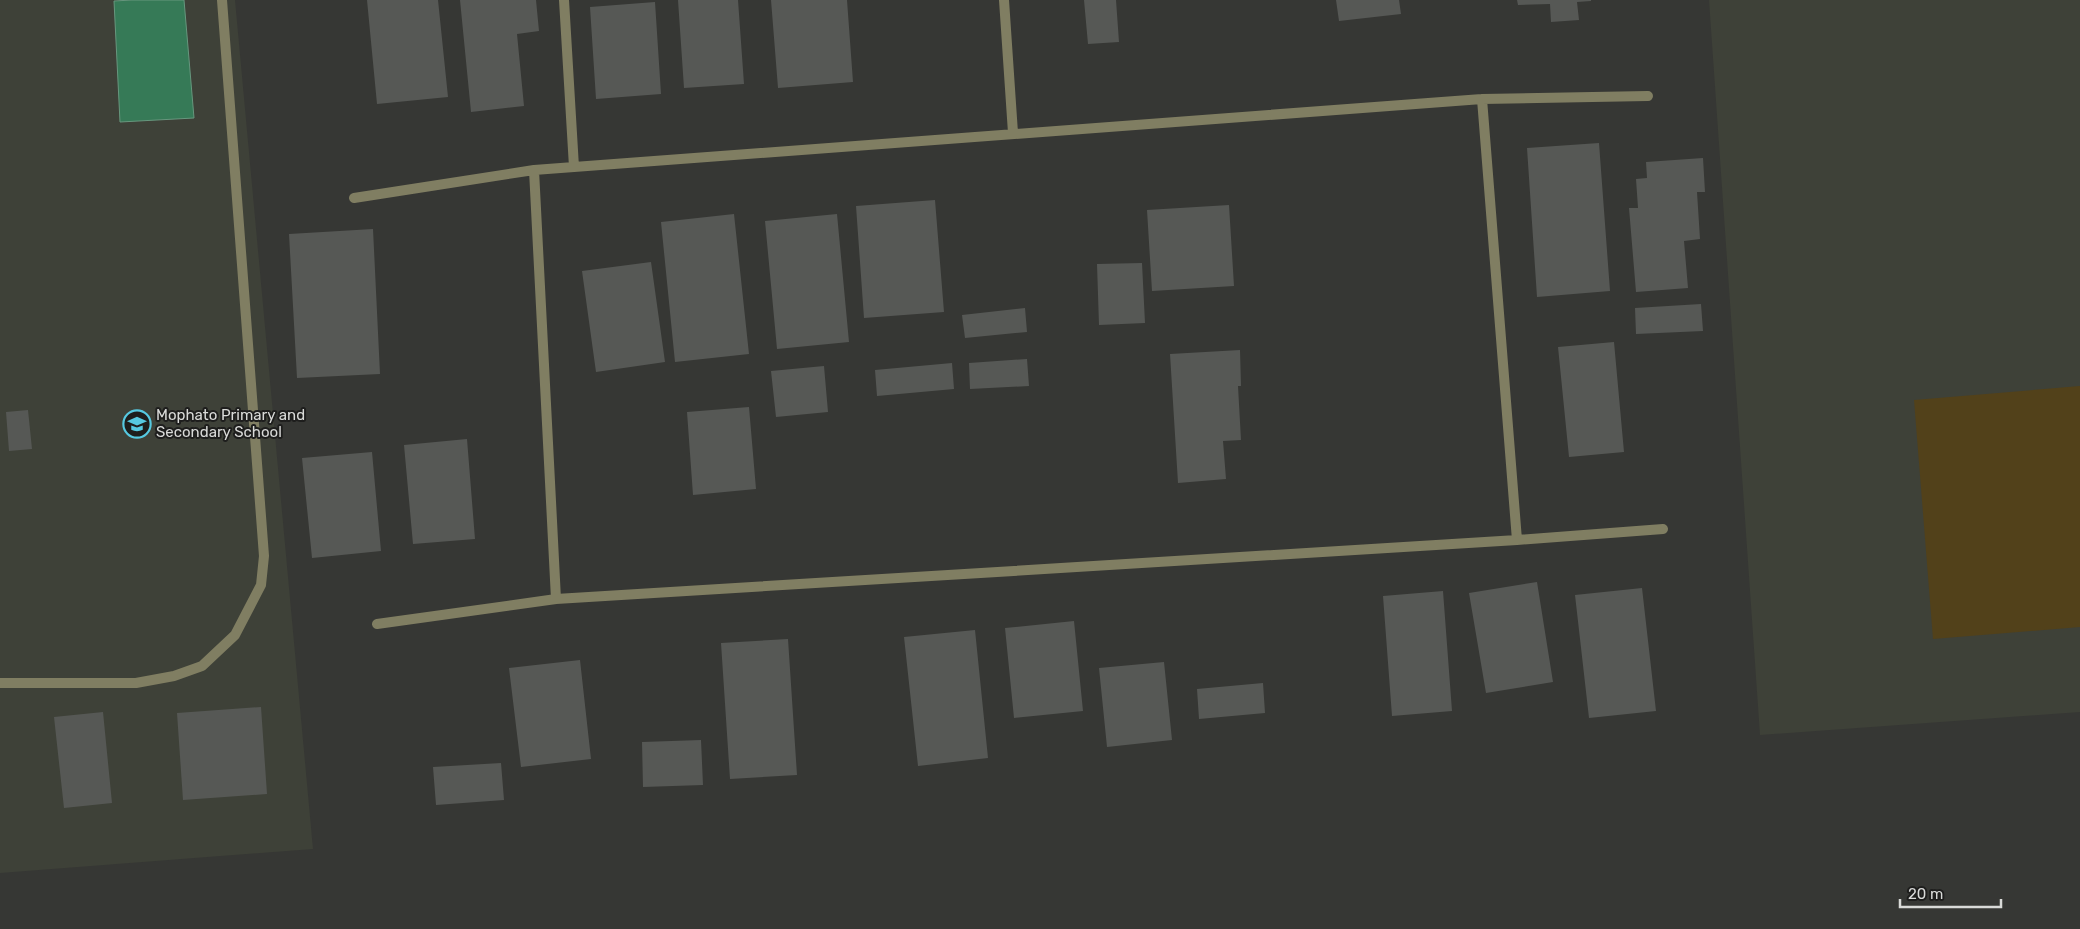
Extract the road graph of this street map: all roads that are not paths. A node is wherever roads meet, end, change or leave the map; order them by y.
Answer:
1 (222, 0) edge
2 (564, 0) edge
3 (1004, 0) edge
4 (1648, 96) dead end
5 (1482, 99) junction
6 (1013, 133) junction
7 (574, 167) junction
8 (534, 170) junction
9 (354, 198) dead end
10 (1663, 529) dead end
11 (1517, 540) junction
12 (556, 599) junction
13 (377, 624) dead end
14 (0, 682) edge

1 - 14 street
2 - 7 street
3 - 6 street
4 - 5 street
5 - 6 street
5 - 11 street
6 - 7 street
7 - 8 street
8 - 9 street
8 - 12 street
10 - 11 street
11 - 12 street
12 - 13 street

